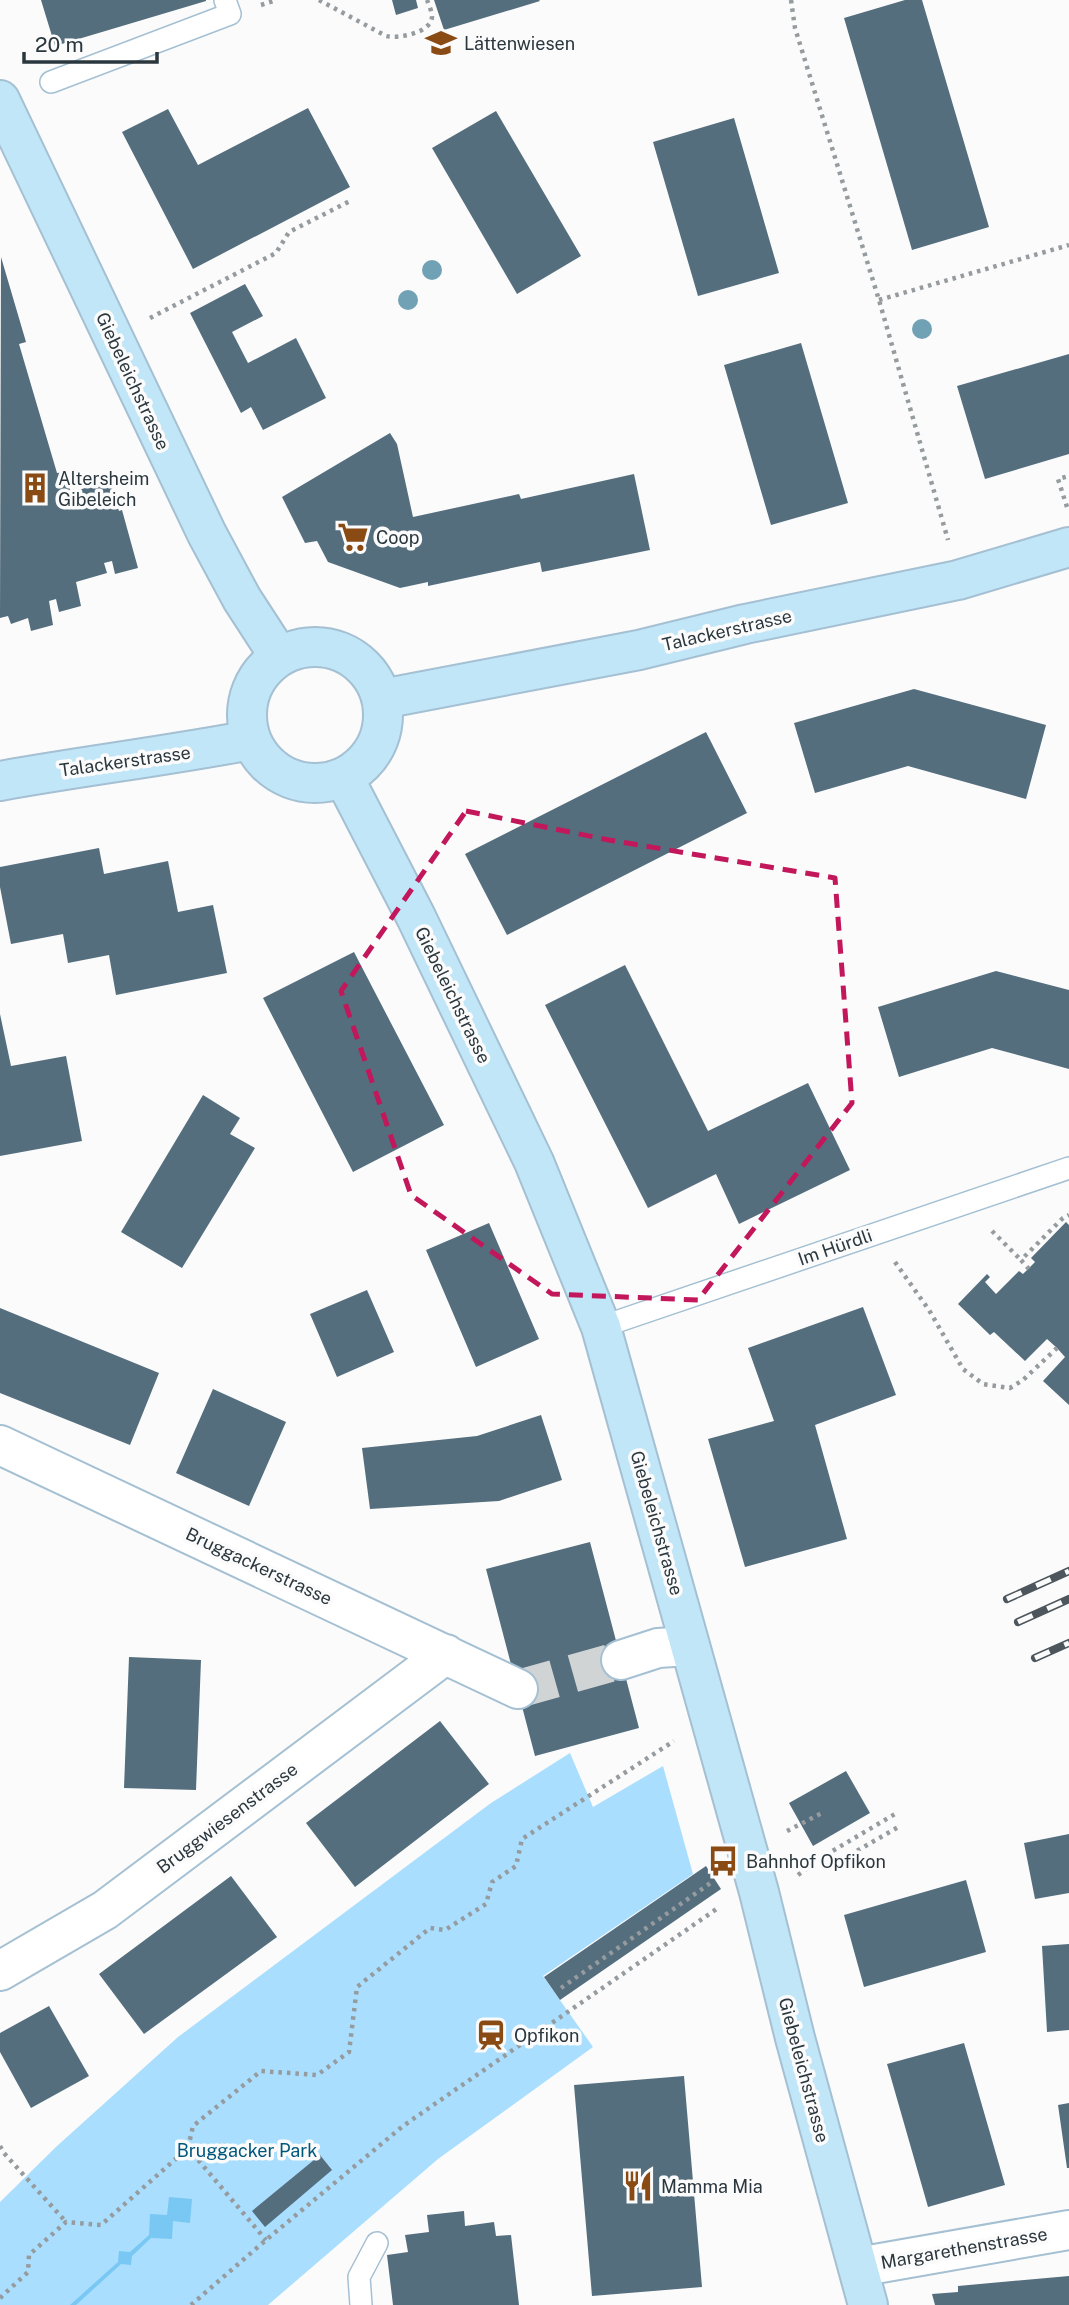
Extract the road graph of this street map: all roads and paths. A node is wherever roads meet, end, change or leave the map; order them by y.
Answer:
1 (225, 0) edge
2 (320, 0) edge
3 (427, 0) edge
4 (791, 0) edge
5 (51, 82) dead end
6 (0, 100) edge
7 (352, 200) dead end
8 (1069, 245) edge
9 (879, 300) junction
10 (144, 321) dead end
11 (1069, 476) edge
12 (1069, 515) edge
13 (947, 540) dead end
14 (1069, 547) edge
15 (279, 656) junction
16 (382, 699) junction
17 (251, 740) junction
18 (344, 778) junction
19 (0, 781) edge
20 (1069, 1168) edge
21 (1069, 1215) edge
22 (983, 1222) dead end
23 (889, 1254) dead end
24 (1021, 1260) junction
25 (1029, 1269) dead end
26 (601, 1327) junction
27 (1057, 1348) dead end
28 (0, 1445) edge
29 (689, 1646) junction
30 (446, 1654) junction
31 (621, 1660) tunnel mouth
32 (518, 1689) tunnel mouth
33 (681, 1737) dead end
34 (824, 1812) dead end
35 (895, 1814) dead end
36 (797, 1825) dead end
37 (900, 1826) dead end
38 (824, 1856) junction
39 (793, 1878) dead end
40 (713, 1881) dead end
41 (720, 1907) dead end
42 (0, 1971) edge
43 (561, 1989) dead end
44 (0, 2146) edge
45 (187, 2148) junction
46 (66, 2222) junction
47 (1069, 2230) edge
48 (265, 2239) junction
49 (377, 2243) dead end
50 (858, 2267) junction
51 (0, 2298) edge
52 (191, 2305) edge
53 (361, 2305) edge
54 (868, 2305) edge

1 - 5 lane
2 - 3 path
4 - 9 path
6 - 15 street, Giebeleichstrasse
7 - 10 path
8 - 9 path
9 - 13 path
11 - 12 path
14 - 16 street, Talackerstrasse
15 - 16 street
15 - 17 street
16 - 18 street
17 - 18 street
17 - 19 street, Talackerstrasse
18 - 26 street, Giebeleichstrasse
20 - 26 lane, Im Hürdli
21 - 24 path
22 - 24 path
23 - 27 path
24 - 25 path
26 - 29 street, Giebeleichstrasse
28 - 30 street, Bruggackerstrasse
29 - 31 street
29 - 50 street, Giebeleichstrasse
30 - 32 street, Bruggackerstrasse
30 - 42 street, Bruggwiesenstrasse
33 - 45 path
34 - 36 path
35 - 38 path
37 - 38 path
38 - 39 path
40 - 43 path
41 - 48 path
44 - 46 path
45 - 46 path
45 - 48 path
46 - 51 path
47 - 50 street, Margarethenstrasse
48 - 52 path
49 - 53 lane
50 - 54 street, Giebeleichstrasse

